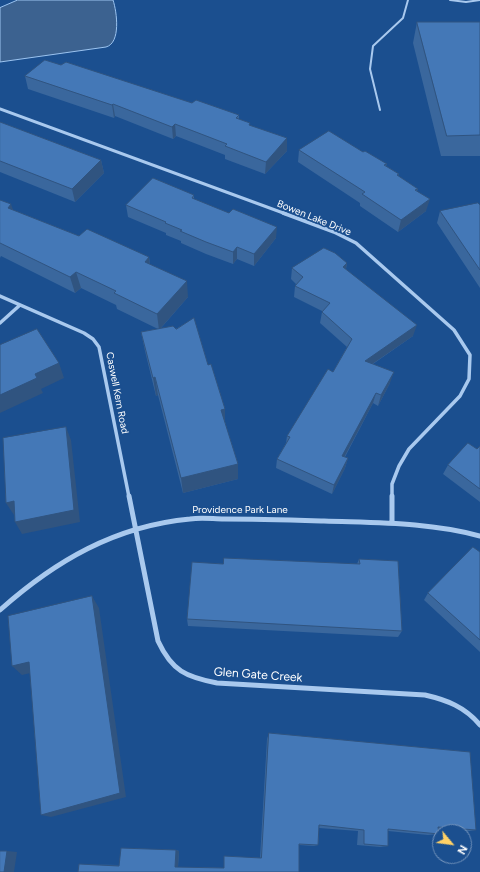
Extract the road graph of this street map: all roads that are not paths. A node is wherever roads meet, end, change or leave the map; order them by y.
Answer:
1 (408, 0) edge
2 (450, 0) edge
3 (480, 0) edge
4 (0, 109) edge
5 (380, 110) dead end
6 (0, 296) edge
7 (20, 305) junction
8 (0, 323) edge
9 (392, 522) junction
10 (135, 529) junction
11 (480, 536) edge
12 (0, 610) edge
13 (480, 725) edge

1 - 5 lane
2 - 3 lane
4 - 9 street, Bowen Lake Drive
6 - 7 street, Caswell Kern Road
7 - 8 street
7 - 10 street, Caswell Kern Road
9 - 10 street, Providence Park Lane
9 - 11 street, Providence Park Lane
10 - 12 street, Providence Park Lane
10 - 13 street, Glen Gate Creek

